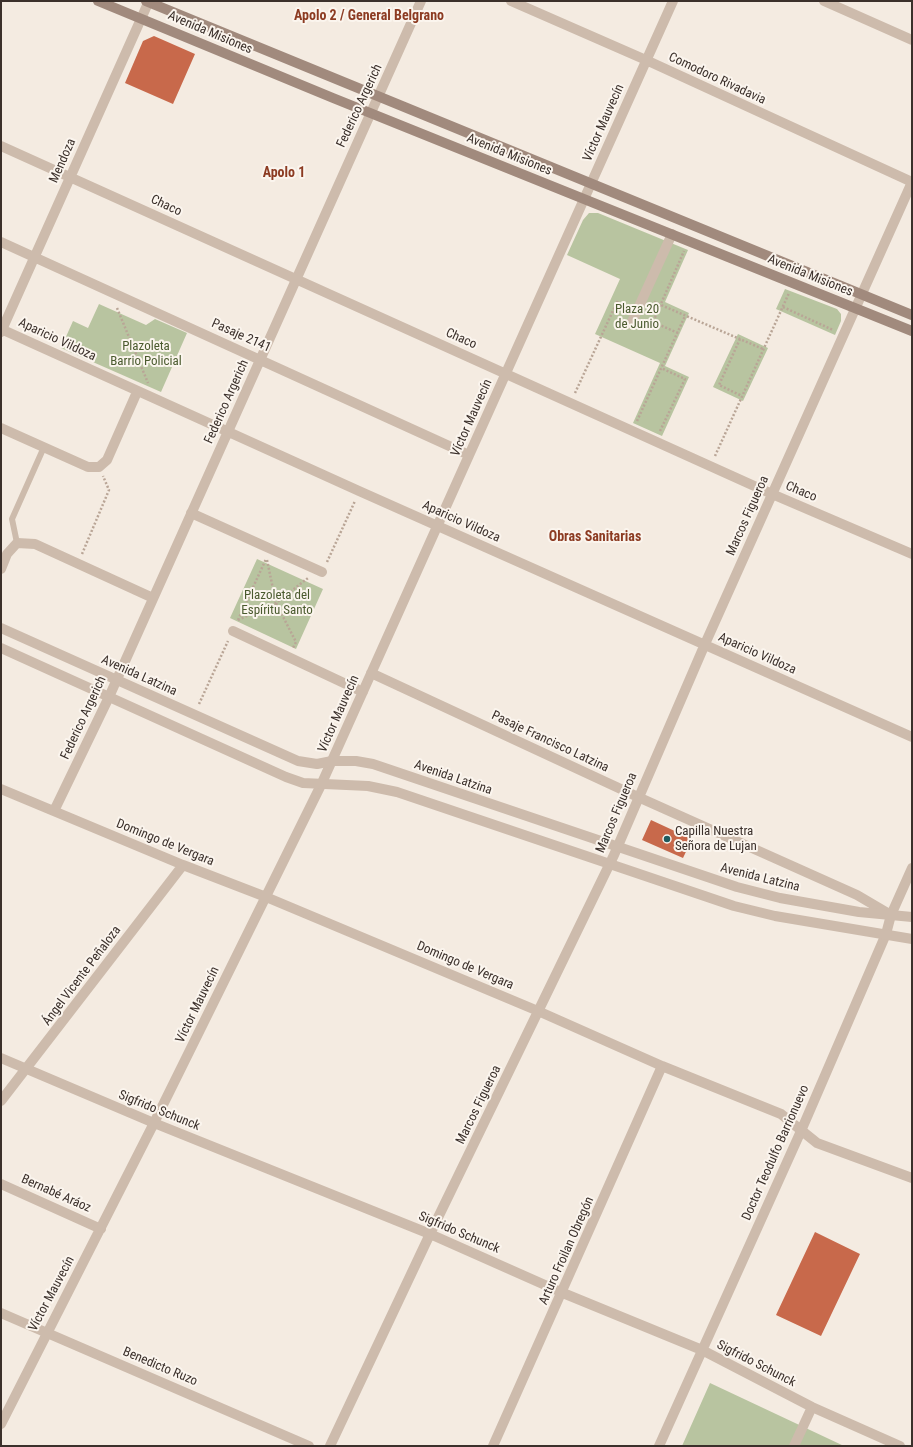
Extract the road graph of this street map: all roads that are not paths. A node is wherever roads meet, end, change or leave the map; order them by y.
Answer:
1 (98, 1) edge
2 (148, 1) edge
3 (421, 1) edge
4 (511, 1) edge
5 (673, 1) edge
6 (824, 1) edge
7 (141, 18) junction
8 (912, 40) edge
9 (646, 60) junction
10 (380, 97) junction
11 (371, 113) junction
12 (1, 146) edge
13 (70, 176) junction
14 (912, 182) edge
15 (591, 184) junction
16 (584, 199) junction
17 (672, 234) junction
18 (1, 242) edge
19 (35, 257) junction
20 (296, 279) junction
21 (862, 294) junction
22 (856, 308) junction
23 (912, 315) edge
24 (631, 324) dead end
25 (1, 330) edge
26 (912, 331) edge
27 (260, 359) junction
28 (506, 373) junction
29 (138, 392) junction
30 (1, 428) edge
31 (228, 432) junction
32 (44, 447) junction
33 (469, 455) junction
34 (772, 494) junction
35 (191, 513) junction
36 (438, 525) junction
37 (18, 543) junction
38 (912, 554) edge
39 (1, 569) edge
40 (322, 572) road end
41 (153, 598) junction
42 (1, 628) edge
43 (233, 631) road end
44 (705, 644) junction
45 (1, 648) edge
46 (371, 673) junction
47 (116, 680) junction
48 (363, 692) junction
49 (109, 697) junction
50 (912, 737) edge
51 (332, 761) junction
52 (321, 785) junction
53 (2, 793) edge
54 (638, 797) junction
55 (54, 812) junction
56 (617, 846) junction
57 (609, 864) junction
58 (183, 865) junction
59 (912, 868) edge
60 (266, 897) junction
61 (891, 915) junction
62 (912, 917) edge
63 (886, 934) junction
64 (912, 939) edge
65 (538, 1012) junction
66 (1, 1058) edge
67 (662, 1066) junction
68 (27, 1069) junction
69 (1, 1101) edge
70 (154, 1123) junction
71 (801, 1131) junction
72 (912, 1178) edge
73 (1, 1184) edge
74 (101, 1229) junction
75 (430, 1234) junction
76 (563, 1293) junction
77 (1, 1313) edge
78 (47, 1332) junction
79 (702, 1350) junction
80 (812, 1407) junction
81 (1, 1424) edge
82 (309, 1446) edge
83 (330, 1446) edge
84 (493, 1446) edge
85 (659, 1446) edge
86 (794, 1446) edge
87 (900, 1446) edge

1 - 7 main road, Avenida Misiones
2 - 7 street, Mendoza
2 - 10 main road, Avenida Misiones
3 - 10 street, Federico Argerich
4 - 9 street, Comodoro Rivadavia
5 - 9 street, Víctor Mauvecín
6 - 8 street
7 - 11 main road, Avenida Misiones
7 - 13 street, Mendoza
9 - 14 street, Comodoro Rivadavia
9 - 15 street, Víctor Mauvecín
10 - 11 street, Federico Argerich
10 - 15 main road, Avenida Misiones
11 - 16 main road, Avenida Misiones
11 - 20 street, Federico Argerich
12 - 13 street, Chaco
13 - 19 street, Mendoza
13 - 20 street, Chaco
14 - 21 street, Marcos Figueroa
15 - 16 street, Víctor Mauvecín
15 - 21 main road, Avenida Misiones
16 - 17 main road, Avenida Misiones
16 - 28 street, Víctor Mauvecín
17 - 22 main road, Avenida Misiones
17 - 24 street
18 - 19 street, Pasaje 2141
19 - 25 street, Mendoza
19 - 27 street, Pasaje 2141
20 - 27 street, Federico Argerich
20 - 28 street, Chaco
21 - 22 street, Marcos Figueroa
21 - 23 main road, Avenida Misiones
22 - 26 main road, Avenida Misiones
22 - 34 street, Marcos Figueroa
25 - 29 street, Aparicio Vildoza
27 - 31 street, Federico Argerich
27 - 33 street, Pasaje 2141
28 - 33 street, Víctor Mauvecín
28 - 34 street, Chaco
29 - 31 street, Aparicio Vildoza
29 - 32 street
30 - 32 street
31 - 35 street, Federico Argerich
31 - 36 street, Aparicio Vildoza
32 - 37 lane
33 - 36 street, Víctor Mauvecín
34 - 38 street, Chaco
34 - 44 street, Marcos Figueroa
35 - 40 street
35 - 41 street, Federico Argerich
36 - 44 street, Aparicio Vildoza
36 - 46 street, Víctor Mauvecín
37 - 39 street
37 - 41 street
41 - 47 street, Federico Argerich
42 - 47 street, Avenida Latzina
43 - 48 street
44 - 50 street, Aparicio Vildoza
44 - 54 street, Marcos Figueroa
45 - 49 street
46 - 48 street, Víctor Mauvecín
46 - 54 street, Pasaje Francisco Latzina
47 - 49 street, Federico Argerich
47 - 51 street, Avenida Latzina
48 - 51 street, Víctor Mauvecín
49 - 52 street
49 - 55 street, Federico Argerich
51 - 52 street, Víctor Mauvecín
51 - 56 street, Avenida Latzina
52 - 57 street
52 - 60 street, Víctor Mauvecín
53 - 55 street, Domingo de Vergara
54 - 56 street, Marcos Figueroa
54 - 61 street, Pasaje Francisco Latzina
55 - 58 street, Domingo de Vergara
56 - 57 street, Marcos Figueroa
56 - 61 street, Avenida Latzina
57 - 63 street
57 - 65 street, Marcos Figueroa
58 - 60 street, Domingo de Vergara
58 - 68 street, Ángel Vicente Peñaloza
59 - 61 street, Doctor Teodulfo Barrionuevo
60 - 65 street, Domingo de Vergara
60 - 70 street, Víctor Mauvecín
61 - 62 street, Avenida Latzina
61 - 63 street, Doctor Teodulfo Barrionuevo
63 - 64 street
63 - 71 street, Doctor Teodulfo Barrionuevo
65 - 67 street, Domingo de Vergara
65 - 75 street, Marcos Figueroa
66 - 68 street, Sigfrido Schunck
67 - 71 street, Domingo de Vergara
67 - 76 street, Arturo Froilan Obregón
68 - 69 street, Ángel Vicente Peñaloza
68 - 70 street, Sigfrido Schunck
70 - 74 street, Víctor Mauvecín
70 - 75 street, Sigfrido Schunck
71 - 72 street, Domingo de Vergara
71 - 79 street, Doctor Teodulfo Barrionuevo
73 - 74 street, Bernabé Aráoz
74 - 78 street, Víctor Mauvecín
75 - 76 street, Sigfrido Schunck
75 - 83 street, Marcos Figueroa
76 - 79 street, Sigfrido Schunck
76 - 84 street, Arturo Froilan Obregón
77 - 78 street, Benedicto Ruzo
78 - 81 street, Víctor Mauvecín
78 - 82 street, Benedicto Ruzo
79 - 80 street, Sigfrido Schunck
79 - 85 street, Doctor Teodulfo Barrionuevo
80 - 86 street
80 - 87 street, Sigfrido Schunck

